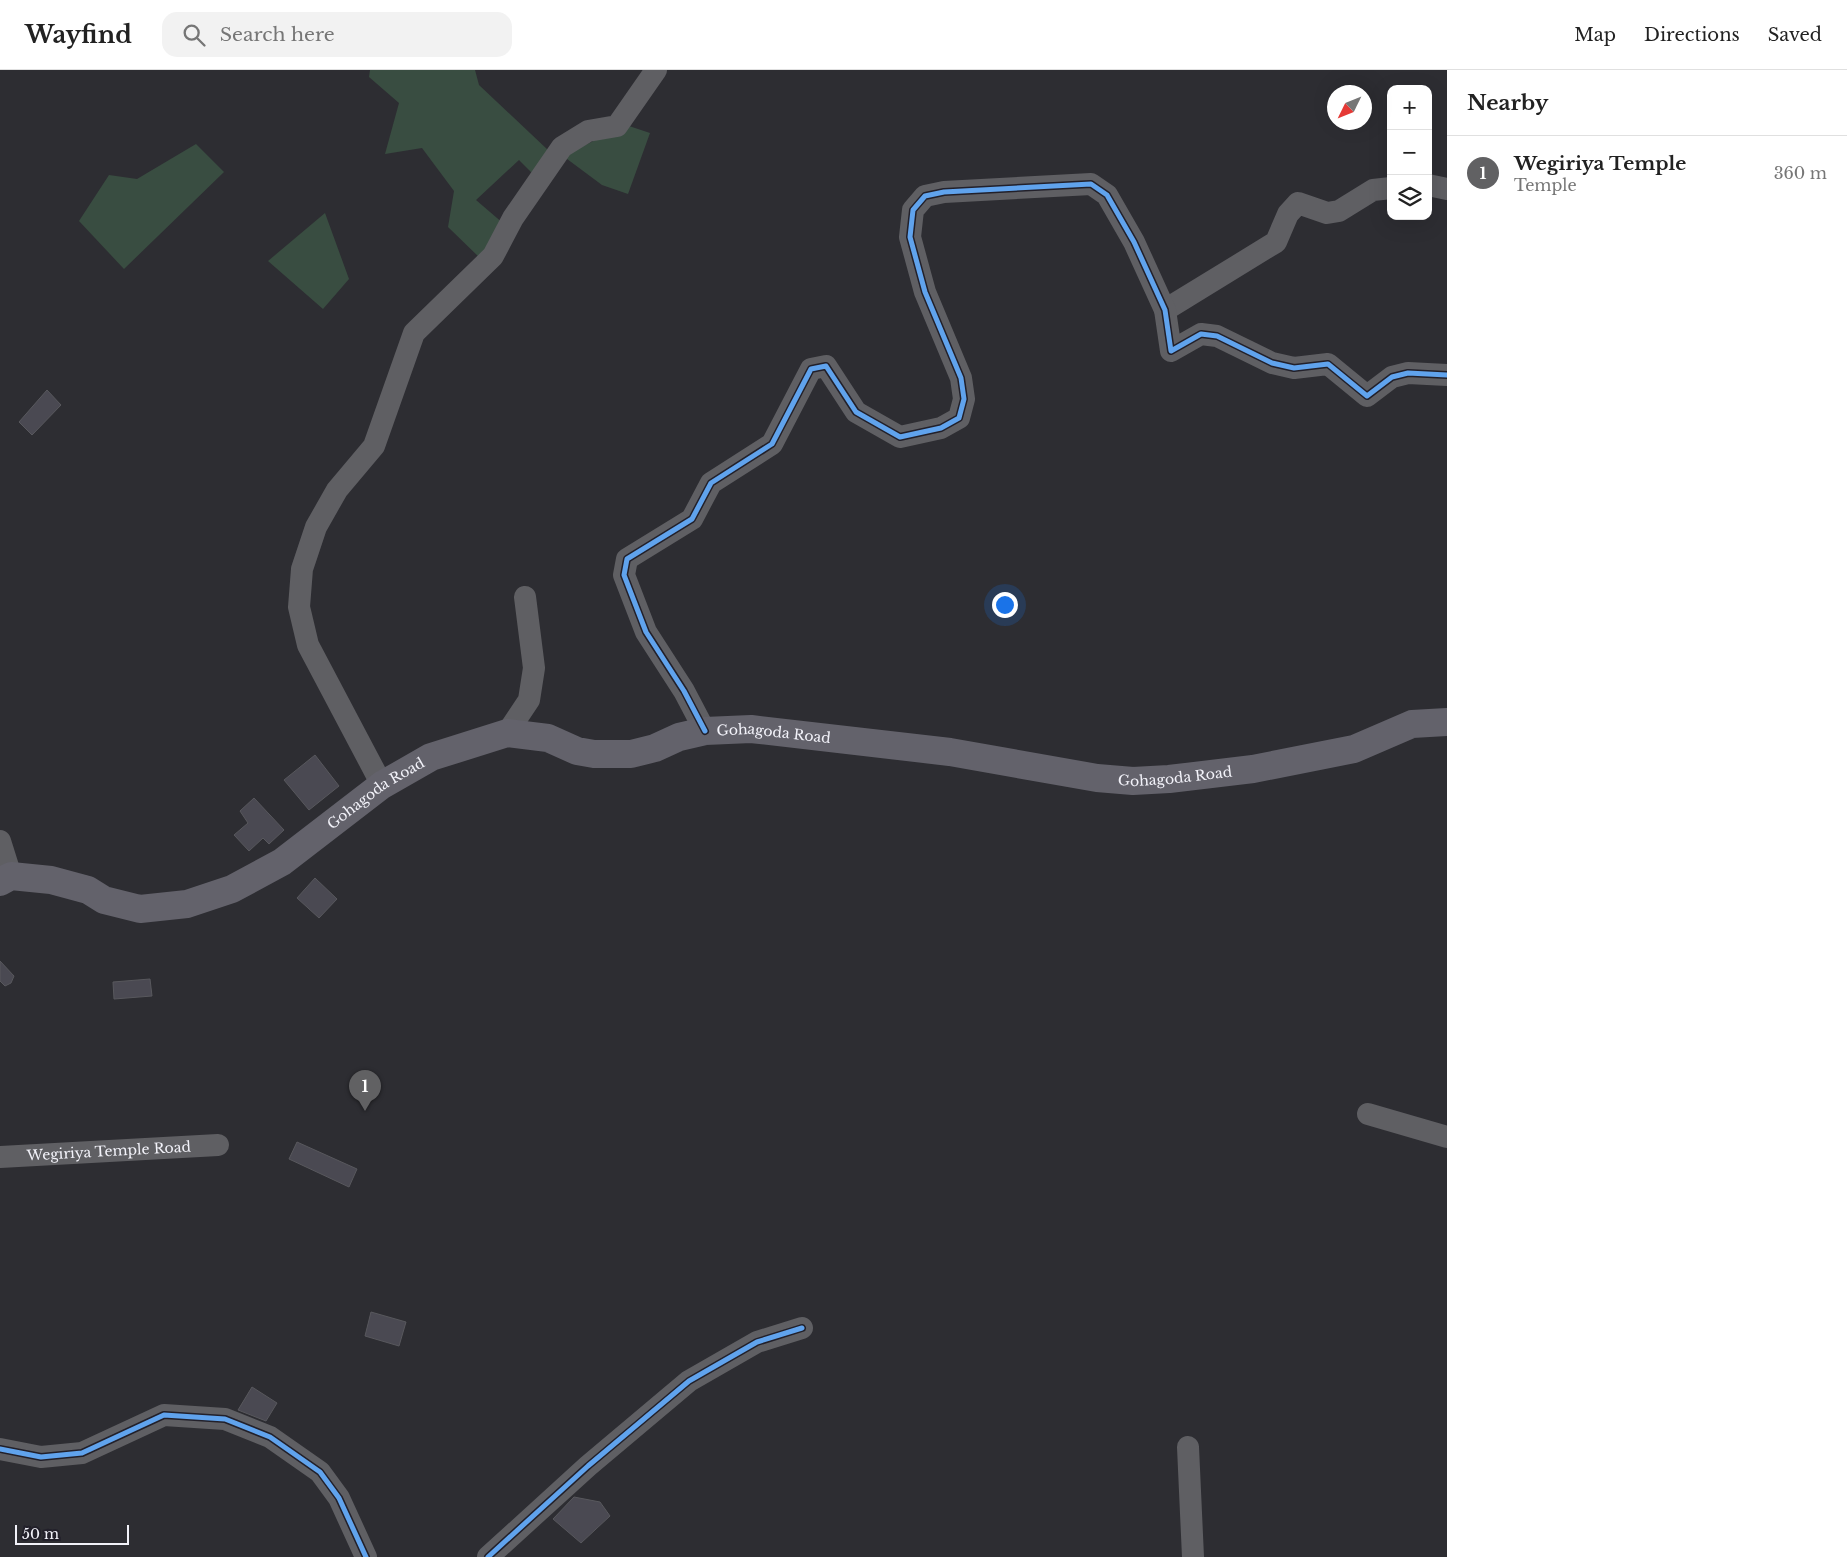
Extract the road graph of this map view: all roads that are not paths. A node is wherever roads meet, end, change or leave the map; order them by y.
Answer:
1 (656, 70) edge
2 (1432, 186) edge
3 (1387, 188) edge
4 (1447, 190) edge
5 (1165, 310) junction
6 (1447, 375) edge
7 (525, 597) dead end
8 (1447, 722) edge
9 (705, 731) junction
10 (507, 733) junction
11 (382, 785) junction
12 (0, 841) edge
13 (6, 879) edge
14 (1368, 1114) dead end
15 (1447, 1137) edge
16 (218, 1145) dead end
17 (0, 1157) edge
18 (802, 1328) dead end
19 (1188, 1447) dead end
20 (0, 1449) edge
21 (366, 1557) edge
22 (488, 1557) edge
23 (1193, 1557) edge

1 - 11 street
2 - 4 street
3 - 5 street
5 - 6 street
5 - 9 street
7 - 10 street
8 - 9 main road, Gohagoda Road
9 - 10 main road, Gohagoda Road
10 - 11 main road, Gohagoda Road
11 - 13 main road, Gohagoda Road
12 - 13 street
14 - 15 street
16 - 17 street, Wegiriya Temple Road
18 - 22 street
19 - 23 street
20 - 21 street

